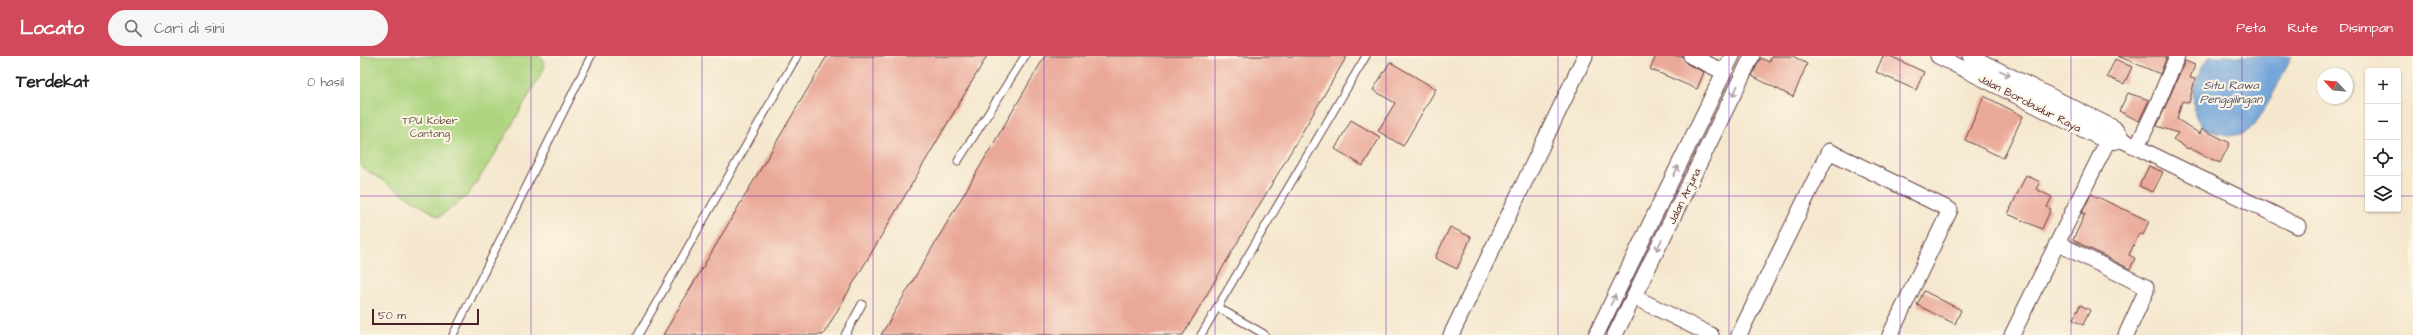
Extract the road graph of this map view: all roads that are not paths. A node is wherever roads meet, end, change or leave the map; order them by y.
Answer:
1 (591, 56) edge
2 (797, 56) edge
3 (1025, 56) edge
4 (1366, 56) edge
5 (1585, 56) edge
6 (1691, 56) edge
7 (1732, 56) edge
8 (1752, 56) edge
9 (1938, 56) edge
10 (1970, 56) edge
11 (2177, 56) edge
12 (1724, 72) junction
13 (2034, 96) junction
14 (1694, 134) junction
15 (2111, 135) junction
16 (1710, 142) junction
17 (2130, 144) junction
18 (958, 161) dead end
19 (1666, 191) junction
20 (1682, 198) junction
21 (2298, 226) dead end
22 (2057, 243) junction
23 (1629, 267) junction
24 (1645, 274) junction
25 (1634, 297) junction
26 (862, 304) dead end
27 (1217, 307) junction
28 (1264, 334) edge
29 (453, 335) edge
30 (638, 335) edge
31 (845, 335) edge
32 (1201, 335) edge
33 (1451, 335) edge
34 (1596, 335) edge
35 (1615, 335) edge
36 (1710, 335) edge
37 (1739, 335) edge
38 (1890, 335) edge
39 (2012, 335) edge
40 (2126, 335) edge

1 - 29 lane
2 - 30 lane
3 - 18 lane
4 - 27 lane
5 - 33 street
6 - 12 street
7 - 12 street, Jalan Arjuna
8 -> 16 street, Jalan Arjuna
9 - 13 street, Jalan Borobudur Raya
10 -> 13 street, Jalan Borobudur Raya
11 - 17 street
12 - 14 street, Jalan Arjuna
13 - 15 street, Jalan Borobudur Raya
14 - 16 street
19 -> 14 street, Jalan Arjuna
15 - 17 street, Jalan Borobudur Raya
15 - 22 street
16 - 20 street, Jalan Arjuna
17 - 21 street, Jalan Borobudur Raya
19 - 20 street
19 - 23 street, Jalan Arjuna
20 -> 24 street, Jalan Arjuna
22 - 39 street
22 - 40 street
23 - 24 street
34 -> 23 street, Jalan Arjuna
24 - 25 street, Jalan Arjuna
25 - 35 street, Jalan Arjuna
25 - 36 street
26 - 31 lane
27 - 28 lane
27 - 32 lane
37 - 38 street

